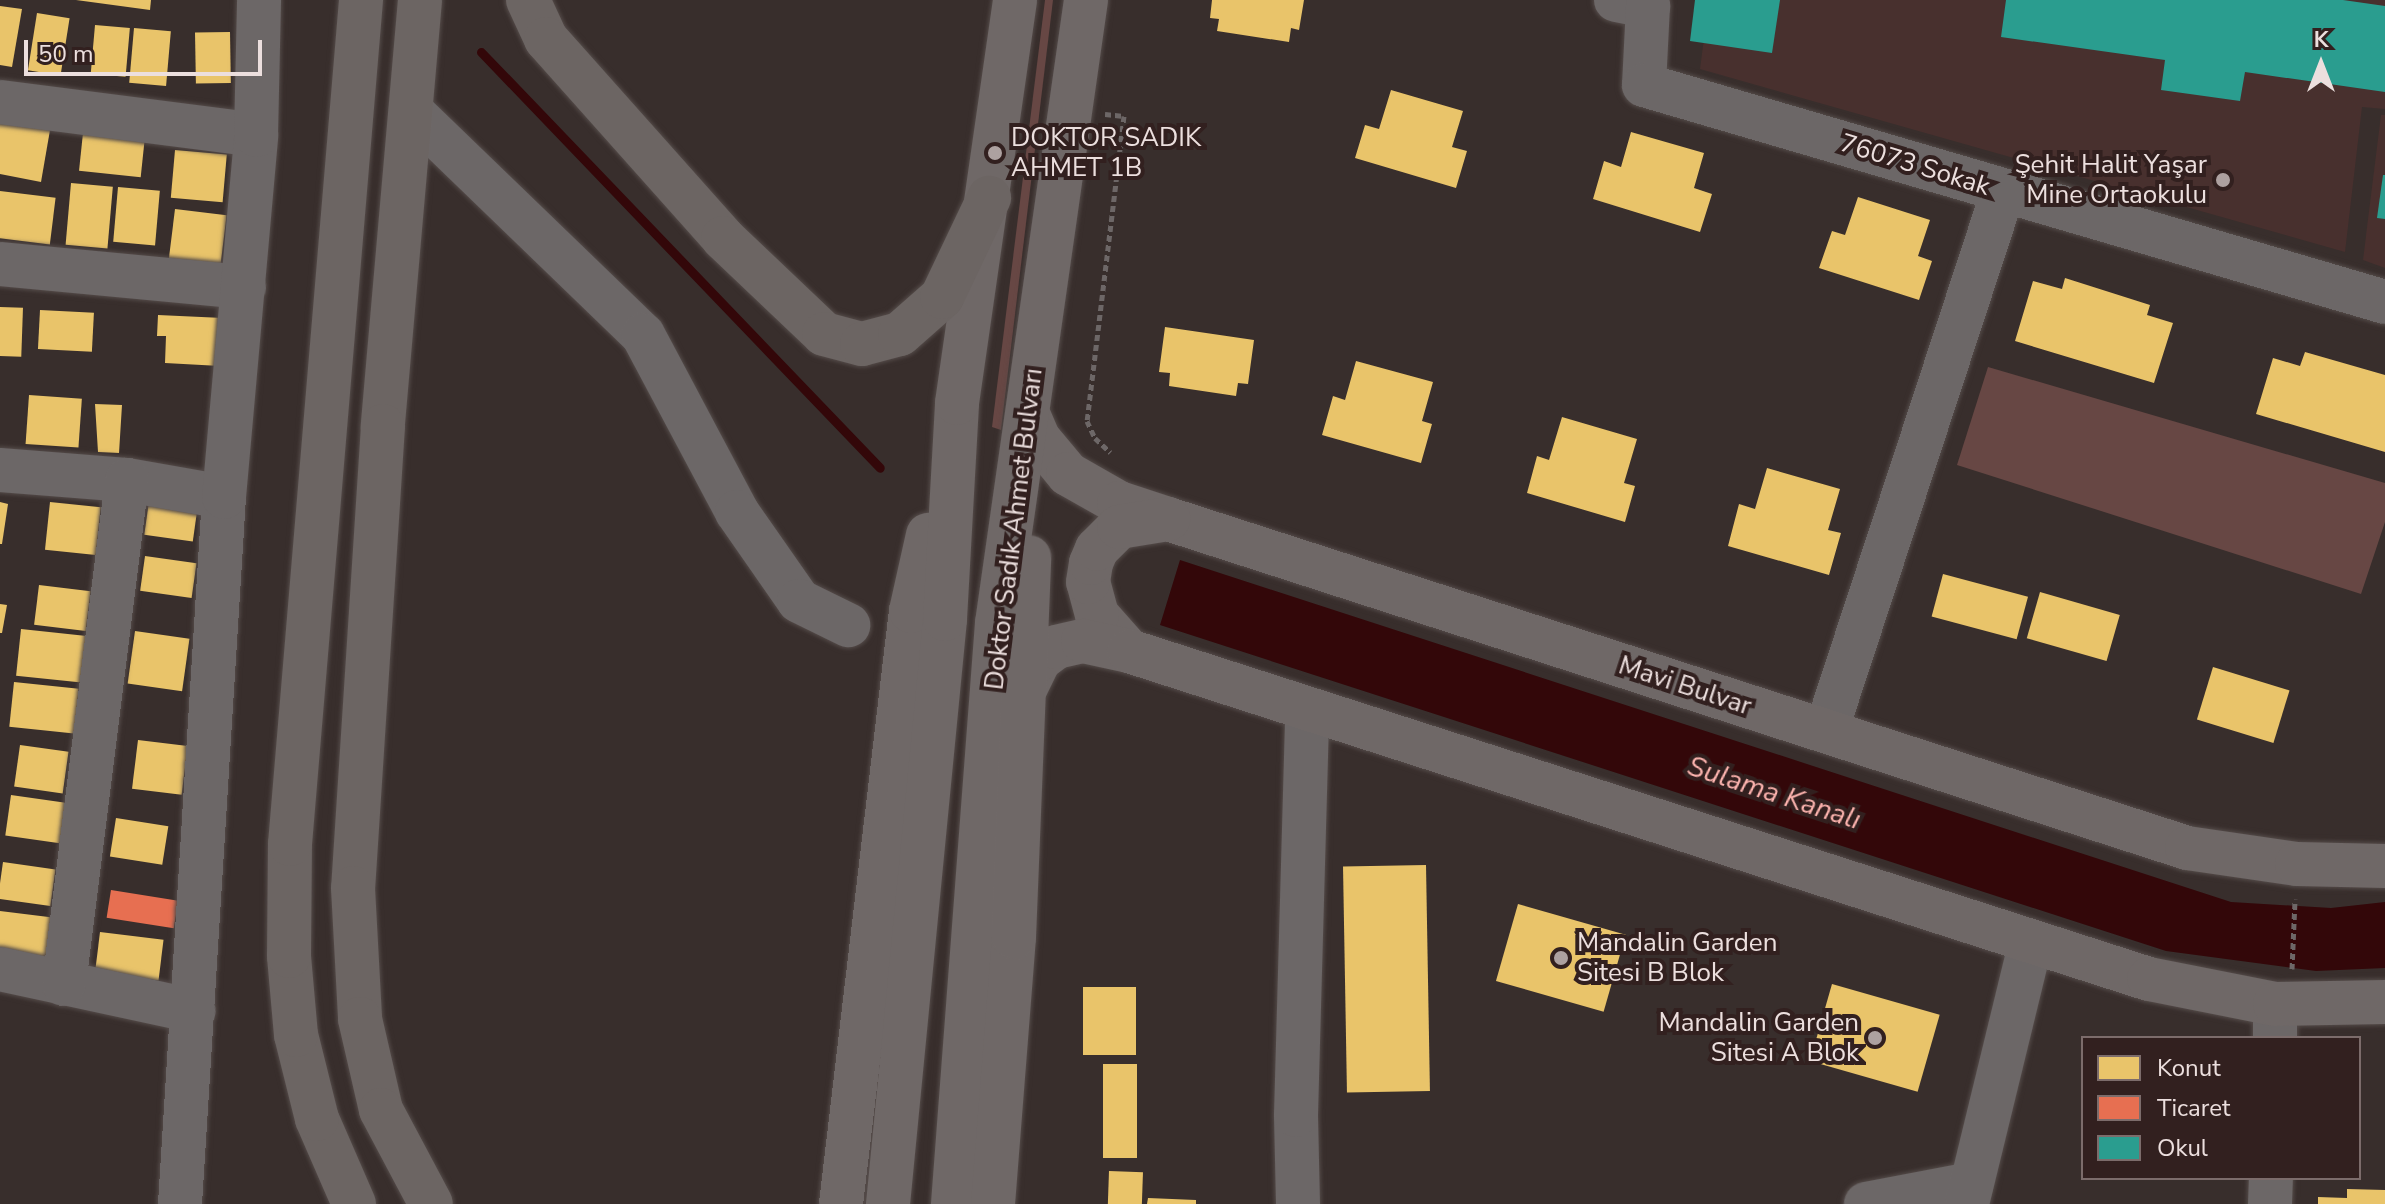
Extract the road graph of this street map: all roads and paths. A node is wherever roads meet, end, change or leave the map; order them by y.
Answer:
1 (259, 0) edge
2 (361, 0) edge
3 (420, 0) edge
4 (528, 0) edge
5 (1015, 0) edge
6 (1086, 0) edge
7 (1638, 2) edge
8 (0, 102) edge
9 (411, 111) junction
10 (1100, 114) dead end
11 (256, 135) junction
12 (2003, 192) junction
13 (989, 198) junction
14 (0, 264) edge
15 (244, 287) junction
16 (2385, 302) edge
17 (957, 403) junction
18 (1028, 414) junction
19 (1112, 454) dead end
20 (0, 470) edge
21 (127, 480) junction
22 (224, 497) junction
23 (1168, 519) junction
24 (848, 625) dead end
25 (1129, 651) junction
26 (1026, 687) junction
27 (1307, 709) junction
28 (1826, 731) junction
29 (2385, 866) edge
30 (2296, 882) dead end
31 (2031, 942) junction
32 (0, 969) edge
33 (64, 984) junction
34 (2385, 1002) edge
35 (2280, 1008) edge
36 (194, 1011) junction
37 (2271, 1180) edge
38 (1969, 1194) edge
39 (842, 1203) edge
40 (180, 1204) edge
41 (354, 1204) edge
42 (431, 1204) edge
43 (888, 1204) edge
44 (953, 1204) edge
45 (993, 1204) edge
46 (1298, 1204) edge
47 (1866, 1204) edge
48 (2270, 1204) edge

1 - 11 street
2 - 41 highway
3 - 9 highway
4 - 13 highway
5 - 13 main road
6 - 18 main road, Doktor Sadık Ahmet Bulvarı
7 - 12 street, 76073 Sokak
8 - 11 street
9 - 24 street
9 - 42 highway
10 - 19 path
11 - 15 street
12 - 16 street, 76073 Sokak
12 - 28 street
13 - 17 main road
14 - 15 street
15 - 22 street
17 - 39 main road
17 - 43 main road
18 - 23 main road, Mavi Bulvar
18 - 26 main road
18 - 44 main road, Doktor Sadık Ahmet Bulvarı
20 - 21 street
21 - 22 street
21 - 33 street
22 - 36 street
23 - 25 main road
23 - 28 main road, Mavi Bulvar
25 - 26 main road
25 - 27 main road
26 - 45 main road
27 - 31 main road
27 - 46 street
28 - 29 main road, Mavi Bulvar
30 - 35 path
31 - 35 main road
31 - 38 street
32 - 33 street
33 - 36 street
34 - 35 main road
36 - 40 street
37 - 48 street
38 - 47 street

